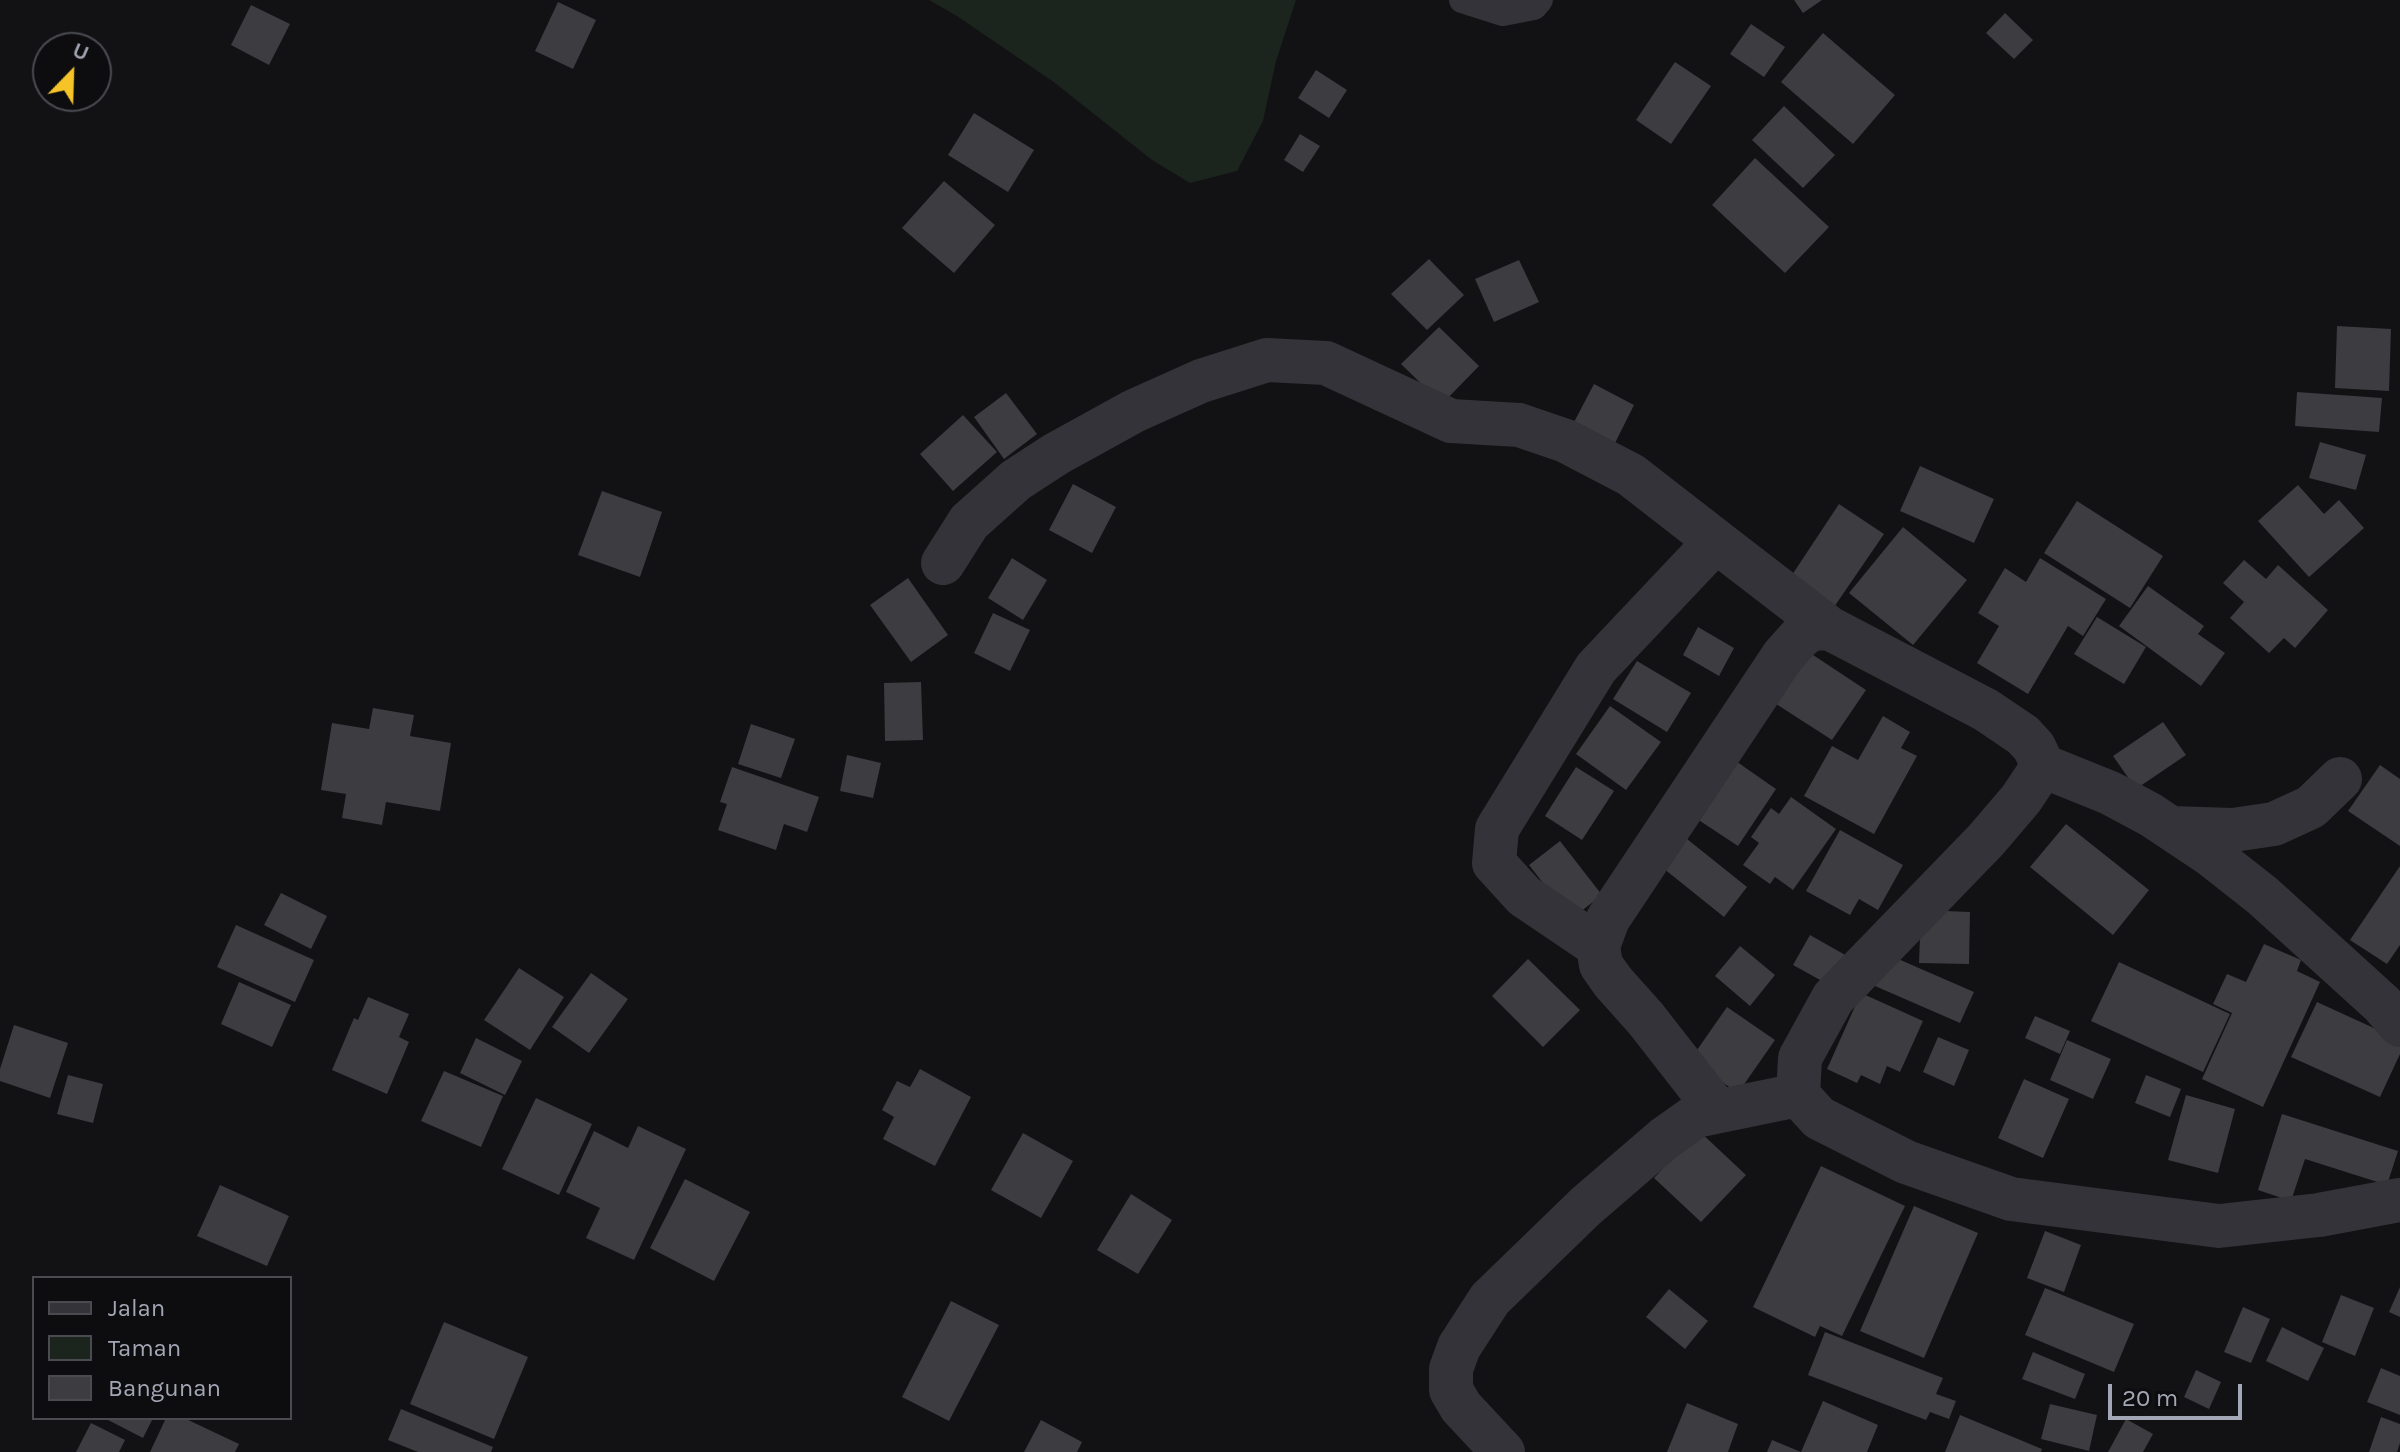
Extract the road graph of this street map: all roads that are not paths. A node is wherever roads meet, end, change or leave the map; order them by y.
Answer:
1 (1462, 0) edge
2 (1540, 0) edge
3 (1716, 541) junction
4 (943, 563) dead end
5 (1829, 628) junction
6 (2043, 766) junction
7 (2340, 779) dead end
8 (2171, 828) junction
9 (1598, 946) junction
10 (2400, 1025) edge
11 (1798, 1095) junction
12 (1717, 1110) junction
13 (2400, 1200) edge
14 (1503, 1452) edge

1 - 2 lane
3 - 4 street
3 - 5 street
3 - 9 street
5 - 6 street
5 - 9 street
6 - 8 street
6 - 11 street
7 - 8 street
8 - 10 street
9 - 12 street
11 - 12 street
11 - 13 street
12 - 14 street

